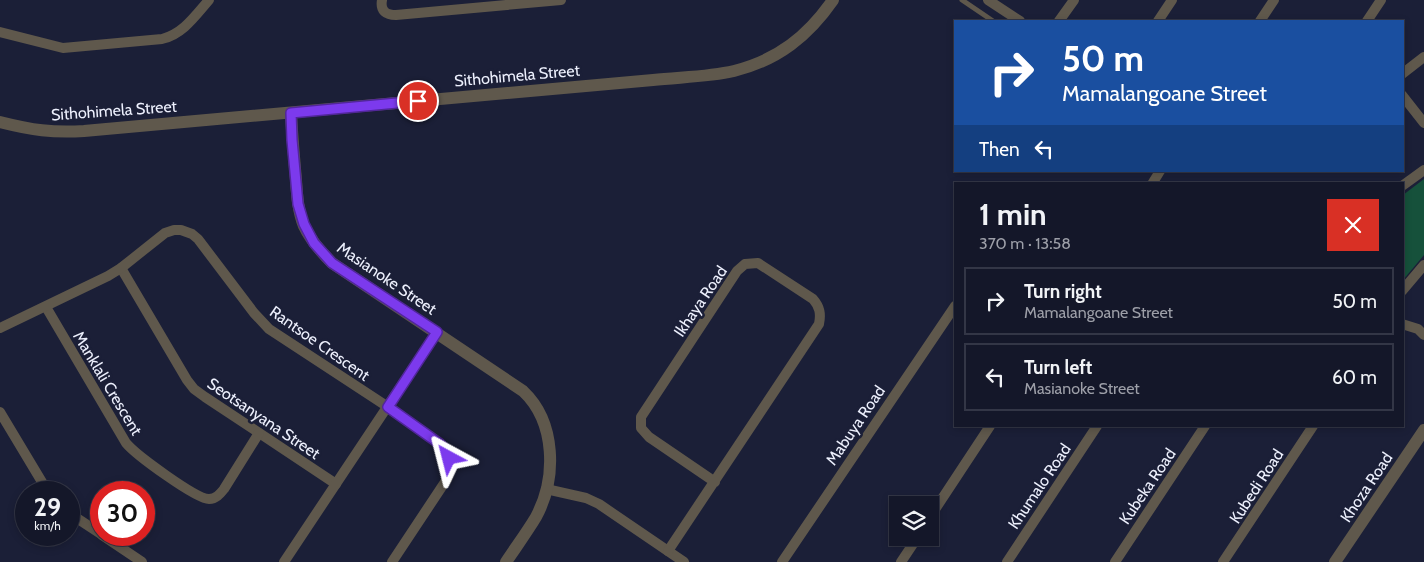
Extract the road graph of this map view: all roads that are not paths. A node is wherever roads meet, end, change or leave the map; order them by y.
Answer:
1 (209, 0) edge
2 (560, 0) edge
3 (833, 0) edge
4 (962, 0) edge
5 (988, 0) edge
6 (1074, 0) edge
7 (1172, 0) edge
8 (1274, 0) edge
9 (1381, 0) edge
10 (381, 3) edge
11 (992, 20) edge
12 (1018, 20) edge
13 (1060, 20) edge
14 (1159, 20) edge
15 (1261, 20) edge
16 (1369, 20) edge
17 (0, 32) edge
18 (1424, 58) edge
19 (1404, 73) edge
20 (1404, 98) edge
21 (291, 113) junction
22 (0, 122) edge
23 (1424, 123) edge
24 (1424, 170) edge
25 (1404, 185) edge
26 (1424, 265) edge
27 (121, 268) junction
28 (1404, 289) edge
29 (46, 307) junction
30 (954, 307) edge
31 (1404, 325) edge
32 (0, 328) edge
33 (437, 332) junction
34 (1424, 335) edge
35 (388, 407) junction
36 (0, 412) edge
37 (989, 427) edge
38 (1096, 427) edge
39 (1204, 427) edge
40 (1312, 427) edge
41 (1424, 430) edge
42 (259, 433) junction
43 (41, 481) edge
44 (714, 482) junction
45 (336, 484) junction
46 (546, 489) junction
47 (939, 503) edge
48 (118, 546) edge
49 (912, 546) edge
50 (668, 551) junction
51 (142, 562) edge
52 (284, 562) edge
53 (392, 562) edge
54 (506, 562) edge
55 (684, 562) edge
56 (782, 562) edge
57 (901, 562) edge
58 (1007, 562) edge
59 (1115, 562) edge
60 (1223, 562) edge
61 (1335, 562) edge

1 - 17 street
2 - 10 street
3 - 21 street, Sithohimela Street
4 - 11 lane
5 - 12 street
6 - 13 street
7 - 14 street
8 - 15 street
9 - 16 street
18 - 19 street
20 - 23 street
21 - 22 street, Sithohimela Street
21 - 33 street, Masianoke Street
24 - 25 street
26 - 28 street
27 - 29 street, Rantsoe Crescent
27 - 35 street, Rantsoe Crescent
27 - 42 street, Seotsanyana Street
29 - 32 street, Rantsoe Crescent
29 - 42 street, Manklali Crescent
30 - 56 street, Mabuya Road
31 - 34 street
33 - 35 street
33 - 46 street, Masianoke Street
35 - 45 street
35 - 53 street, Rantsoe Crescent
36 - 43 street
37 - 47 street
38 - 58 street, Khumalo Road
39 - 59 street, Kubeka Road
40 - 60 street, Kubedi Road
41 - 61 street, Khoza Road
42 - 45 street, Seotsanyana Street
44 - 44 street, Ikhaya Road
44 - 50 street, Ikhaya Road
45 - 52 street
46 - 50 street
46 - 54 street, Masianoke Street
48 - 51 street
49 - 57 street
50 - 55 street

